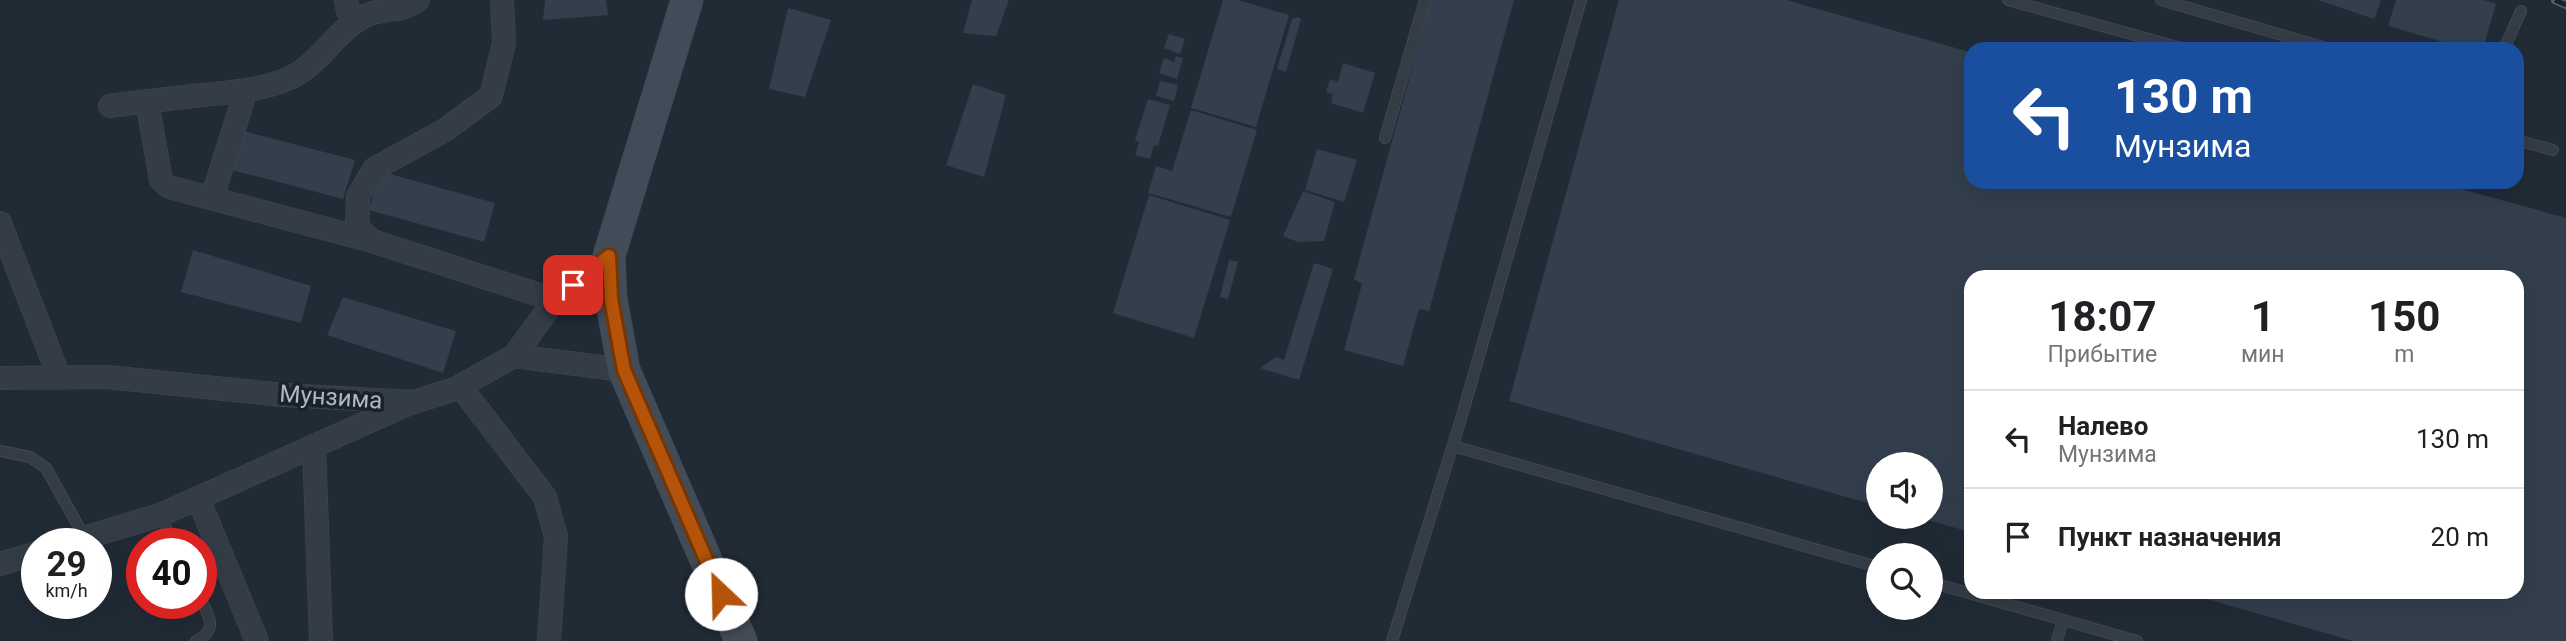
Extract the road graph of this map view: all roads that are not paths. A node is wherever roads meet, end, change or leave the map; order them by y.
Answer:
1 (346, 0) edge
2 (418, 0) edge
3 (502, 0) edge
4 (687, 0) edge
5 (1424, 0) edge
6 (1581, 0) edge
7 (2008, 0) edge
8 (2161, 0) edge
9 (2521, 11) dead end
10 (355, 22) junction
11 (2160, 42) edge
12 (2306, 42) edge
13 (2507, 42) edge
14 (246, 90) junction
15 (147, 101) junction
16 (110, 106) dead end
17 (1385, 138) dead end
18 (2524, 143) edge
19 (2553, 150) dead end
20 (212, 198) junction
21 (0, 223) edge
22 (372, 241) junction
23 (609, 256) junction
24 (555, 300) junction
25 (514, 356) junction
26 (624, 370) junction
27 (59, 377) junction
28 (0, 378) edge
29 (460, 386) junction
30 (414, 401) junction
31 (313, 446) junction
32 (1453, 446) junction
33 (0, 451) edge
34 (198, 498) junction
35 (160, 515) junction
36 (69, 528) edge
37 (166, 528) edge
38 (112, 530) edge
39 (21, 557) edge
40 (0, 564) edge
41 (1866, 564) edge
42 (1943, 586) edge
43 (1964, 592) edge
44 (1990, 599) edge
45 (210, 619) edge
46 (2063, 620) junction
47 (196, 641) edge
48 (257, 641) edge
49 (321, 641) edge
50 (549, 641) edge
51 (741, 641) edge
52 (1392, 641) edge
53 (2057, 641) edge
54 (2137, 641) edge

1 - 10 street
2 - 10 street
3 - 22 street
4 - 23 street
5 - 17 lane
6 - 32 lane
7 - 11 lane
8 - 12 lane
9 - 13 lane
10 - 14 street
14 - 15 street
14 - 20 street
15 - 16 street
15 - 20 street
18 - 19 lane
20 - 22 street
21 - 27 street
22 - 24 street
23 - 24 street, Мунзима
23 - 26 street
24 - 25 street, Мунзима
25 - 26 street
25 - 29 street, Мунзима
26 - 51 street
27 - 28 street, Мунзима
27 - 30 street, Мунзима
29 - 30 street, Мунзима
29 - 50 street
30 - 31 street
31 - 34 street
31 - 49 street
32 - 41 lane
32 - 52 lane
33 - 36 lane
34 - 35 street
34 - 48 street
35 - 37 lane
35 - 38 street
39 - 40 street
42 - 43 lane
44 - 46 lane
45 - 47 lane
46 - 53 lane
46 - 54 lane

